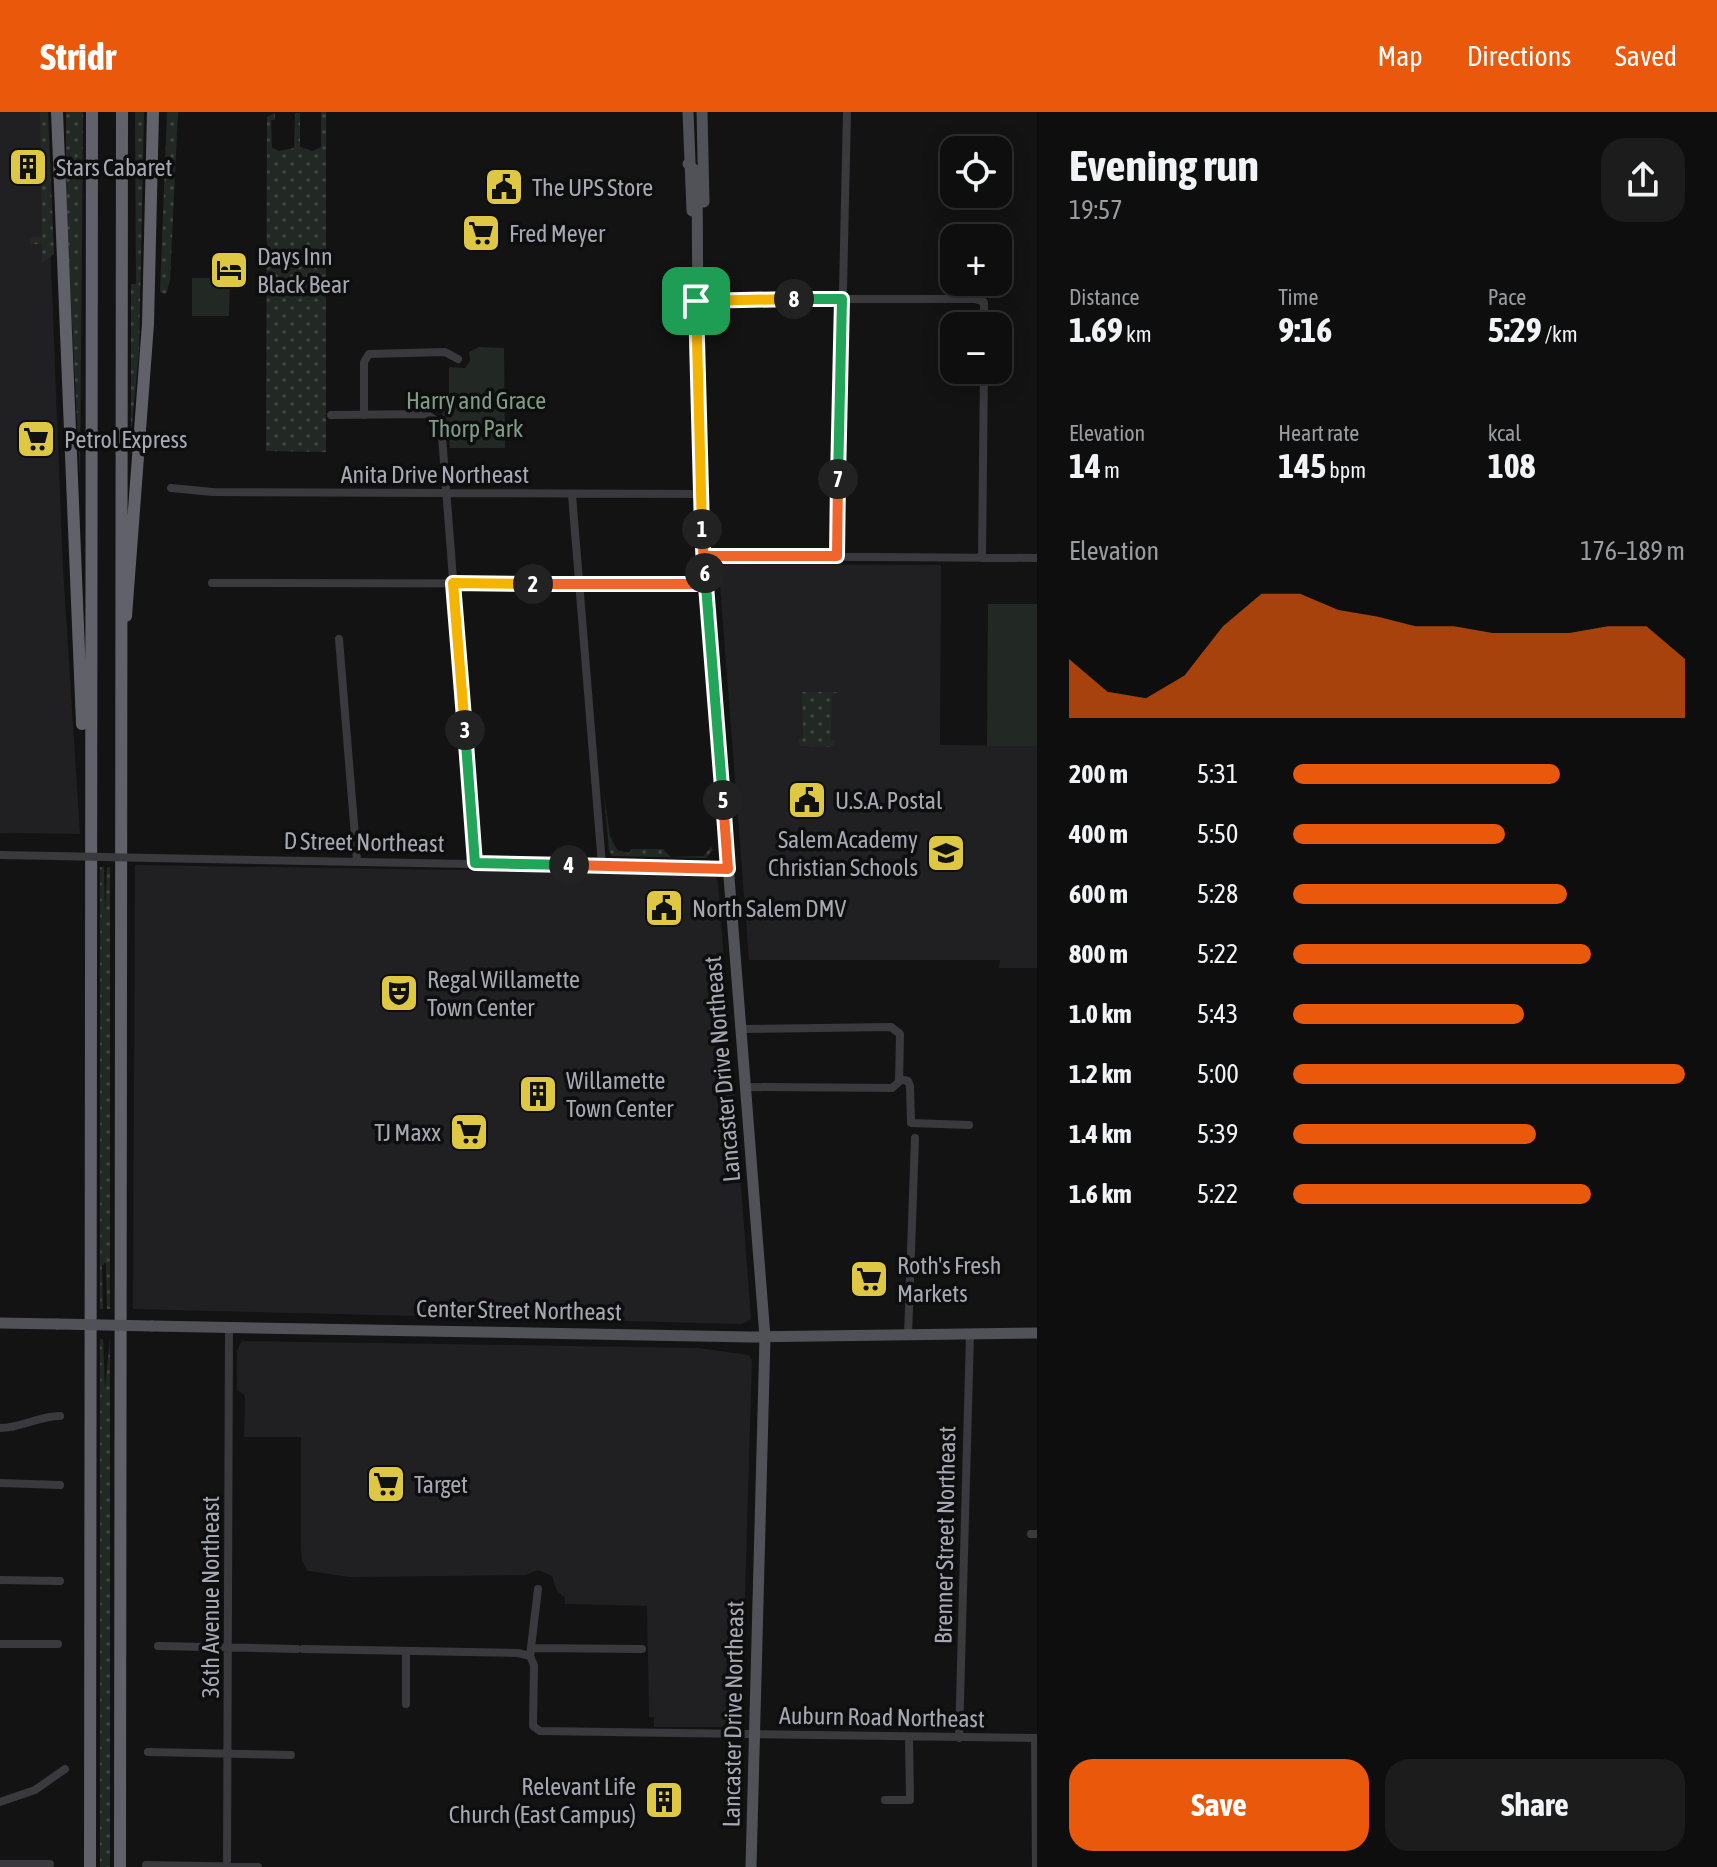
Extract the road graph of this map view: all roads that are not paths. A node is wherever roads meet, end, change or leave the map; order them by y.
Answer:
1 (59, 112) edge
2 (92, 112) edge
3 (122, 112) edge
4 (156, 112) edge
5 (688, 112) edge
6 (702, 112) edge
7 (847, 112) edge
8 (697, 221) junction
9 (696, 299) junction
10 (842, 299) junction
11 (984, 312) edge
12 (458, 359) dead end
13 (984, 384) edge
14 (331, 415) dead end
15 (364, 415) junction
16 (171, 488) dead end
17 (445, 494) junction
18 (699, 494) junction
19 (572, 495) junction
20 (704, 556) junction
21 (837, 556) junction
22 (982, 558) junction
23 (1037, 558) edge
24 (212, 583) dead end
25 (453, 583) junction
26 (705, 584) junction
27 (579, 585) junction
28 (339, 639) dead end
29 (120, 658) junction
30 (90, 826) junction
31 (0, 855) edge
32 (357, 861) junction
33 (475, 863) junction
34 (602, 865) junction
35 (728, 869) junction
36 (741, 1029) junction
37 (898, 1083) junction
38 (745, 1087) junction
39 (969, 1125) dead end
40 (915, 1138) dead end
41 (0, 1323) edge
42 (229, 1327) junction
43 (1037, 1333) edge
44 (970, 1334) junction
45 (908, 1336) junction
46 (765, 1337) junction
47 (60, 1416) dead end
48 (0, 1428) edge
49 (0, 1483) edge
50 (60, 1485) dead end
51 (0, 1580) edge
52 (60, 1581) dead end
53 (538, 1589) dead end
54 (0, 1644) edge
55 (58, 1644) dead end
56 (158, 1646) dead end
57 (230, 1647) junction
58 (642, 1649) dead end
59 (406, 1651) junction
60 (532, 1652) junction
61 (406, 1704) dead end
62 (755, 1735) junction
63 (909, 1737) junction
64 (959, 1738) junction
65 (1036, 1738) edge
66 (148, 1752) dead end
67 (230, 1753) junction
68 (291, 1755) dead end
69 (65, 1769) dead end
70 (885, 1800) dead end
71 (0, 1802) edge
72 (0, 1864) edge
73 (50, 1864) dead end
74 (146, 1865) dead end
75 (90, 1867) edge
76 (120, 1867) edge
77 (227, 1867) edge
78 (258, 1867) edge
79 (751, 1867) edge
80 (1036, 1867) edge

1 - 30 highway
2 - 30 highway
3 - 29 highway
4 - 29 highway
5 - 8 main road, Lancaster Drive Northeast
6 - 8 main road, Lancaster Drive Northeast
7 - 10 street
8 - 9 main road, Lancaster Drive Northeast
9 - 10 street
9 - 18 main road, Lancaster Drive Northeast
10 - 11 street
10 - 21 street
12 - 15 street
13 - 22 street
14 - 15 street
15 - 17 street
16 - 17 street, Anita Drive Northeast
17 - 19 street, Anita Drive Northeast
17 - 25 street
18 - 19 street, Anita Drive Northeast
18 - 20 main road, Lancaster Drive Northeast
19 - 27 street
20 - 21 street
20 - 26 main road, Lancaster Drive Northeast
21 - 22 street
22 - 23 street
24 - 25 street
25 - 27 street
25 - 33 street
26 - 27 street
26 - 35 main road, Lancaster Drive Northeast
27 - 34 street
28 - 32 street
29 - 76 highway
30 - 75 highway
31 - 32 street, D Street Northeast, bridge
32 - 33 street, D Street Northeast
33 - 34 street, D Street Northeast
34 - 35 street, D Street Northeast
35 - 36 main road, Lancaster Drive Northeast
36 - 37 street
36 - 38 main road, Lancaster Drive Northeast
37 - 38 street
37 - 39 street
38 - 46 main road, Lancaster Drive Northeast
40 - 45 street
41 - 42 main road, Center Street Northeast, bridge
42 - 46 main road, Center Street Northeast
42 - 57 street, 36th Avenue Northeast
43 - 44 main road, Center Street Northeast
44 - 45 main road, Center Street Northeast
44 - 64 street, Brenner Street Northeast
45 - 46 main road, Center Street Northeast
46 - 62 main road, Lancaster Drive Northeast
47 - 48 street
49 - 50 street
51 - 52 street
53 - 60 street
54 - 55 street
56 - 57 street
57 - 59 street
57 - 67 street, 36th Avenue Northeast
58 - 60 street
59 - 60 street
59 - 61 street
60 - 62 street, Auburn Road Northeast
62 - 63 street, Auburn Road Northeast
62 - 79 main road, Lancaster Drive Northeast
63 - 64 street, Auburn Road Northeast
63 - 70 street
64 - 65 street, Auburn Road Northeast
65 - 80 street
66 - 67 street
67 - 68 street
67 - 77 street, 36th Avenue Northeast
69 - 71 street
72 - 73 street
74 - 77 street
77 - 78 street

